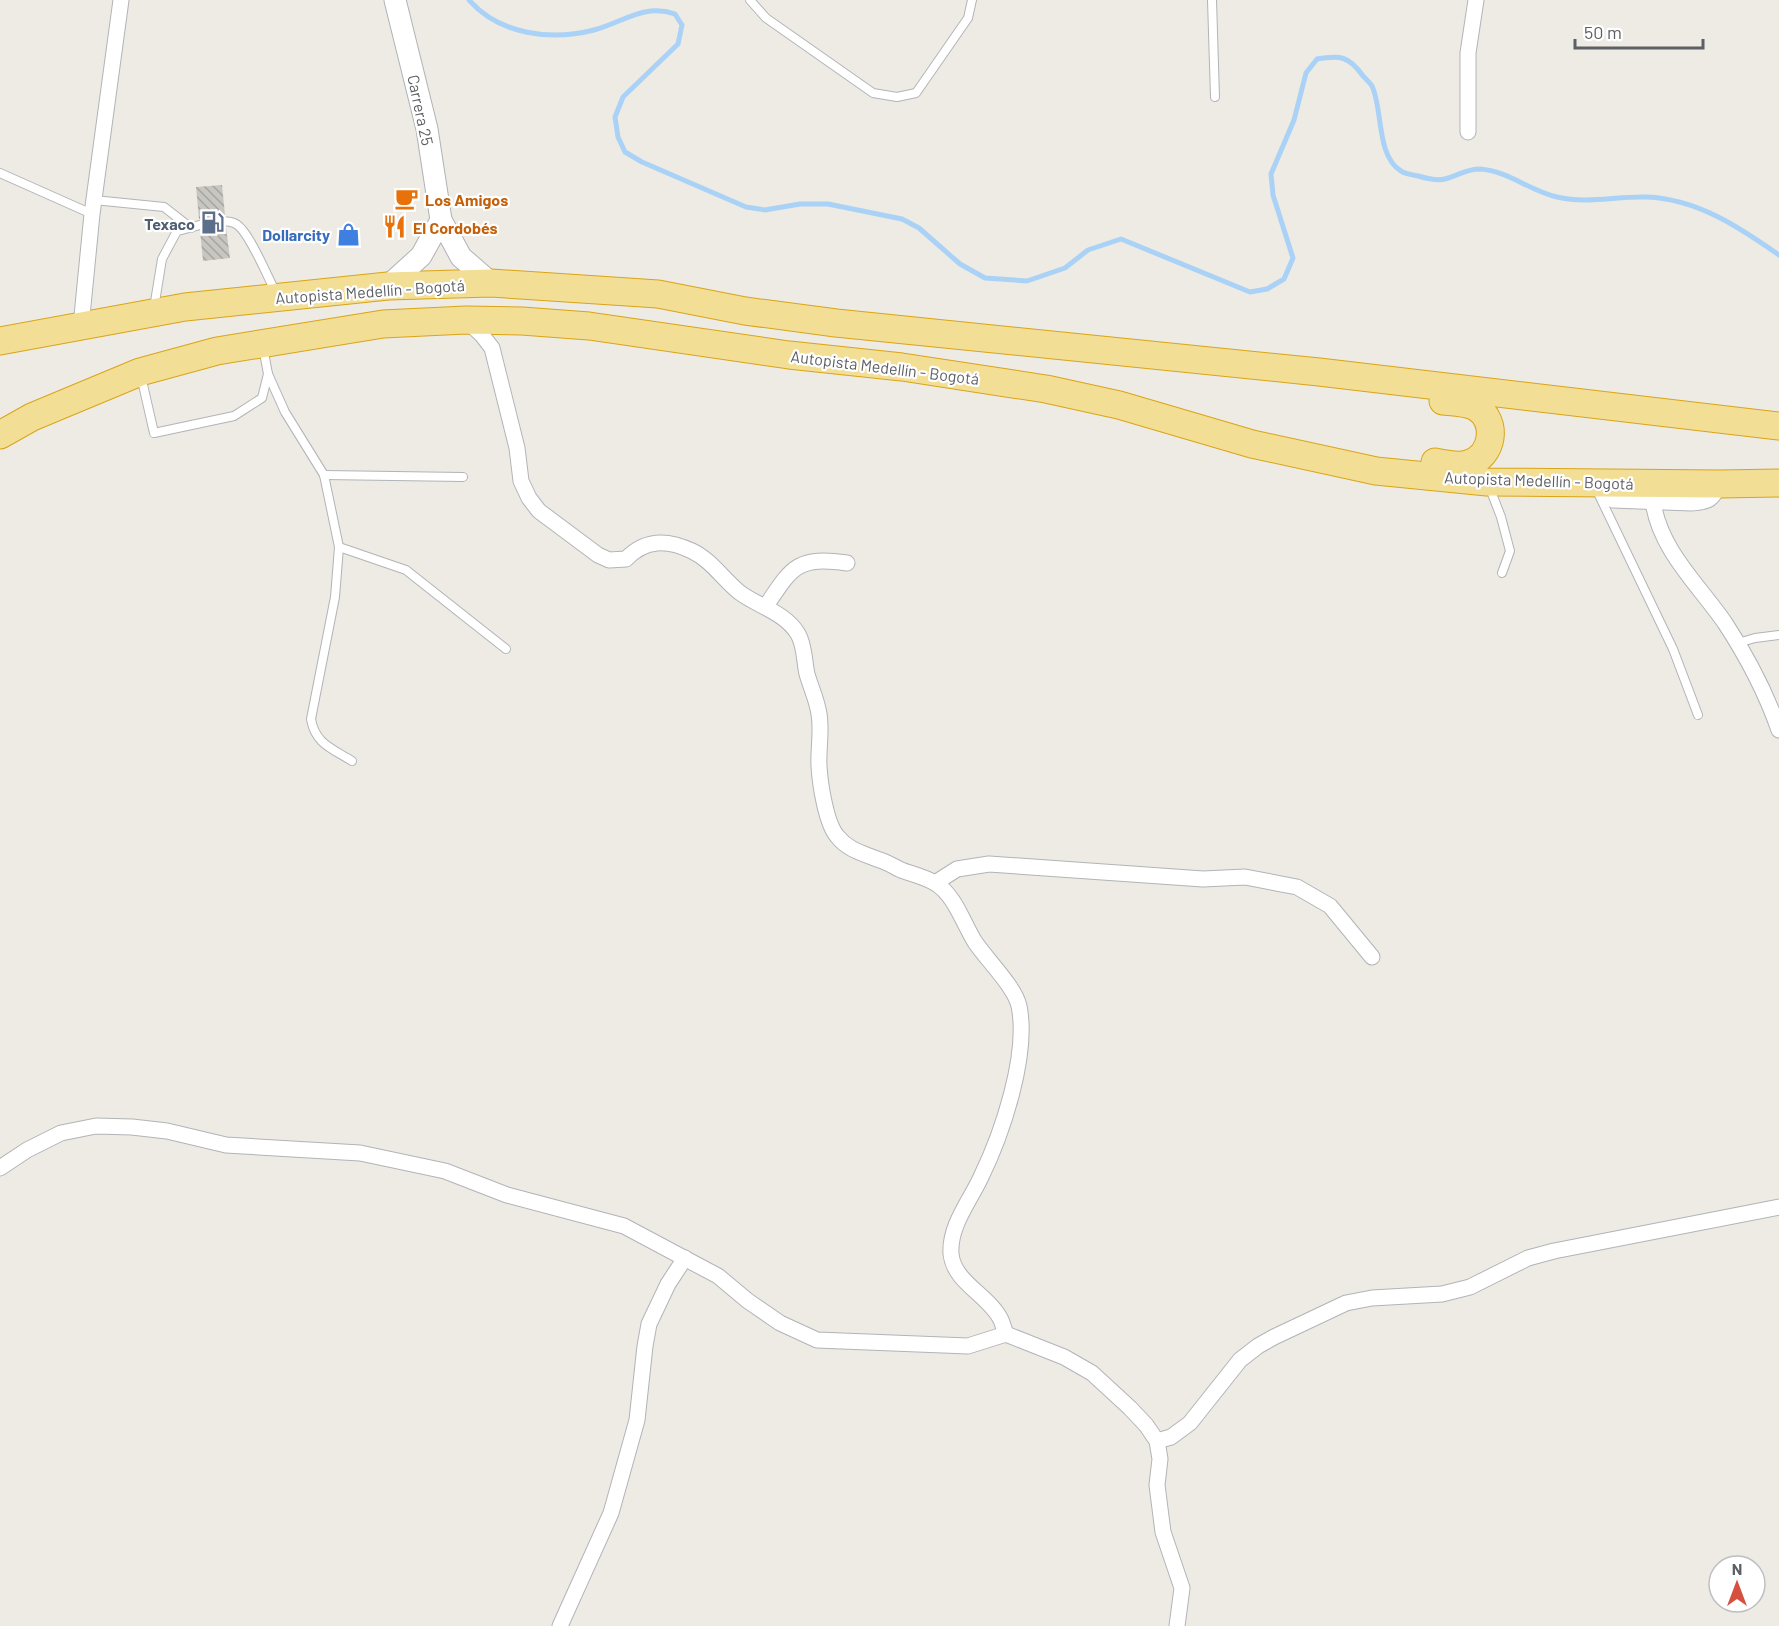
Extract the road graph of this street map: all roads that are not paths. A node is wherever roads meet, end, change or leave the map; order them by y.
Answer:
1 (121, 0) edge
2 (395, 0) edge
3 (750, 0) edge
4 (972, 0) edge
5 (1212, 0) edge
6 (1476, 0) edge
7 (1215, 98) dead end
8 (1468, 132) dead end
9 (0, 173) edge
10 (93, 207) junction
11 (441, 220) junction
12 (191, 228) junction
13 (491, 283) junction
14 (388, 286) junction
15 (278, 298) junction
16 (154, 313) junction
17 (466, 320) junction
18 (81, 326) junction
19 (0, 341) edge
20 (263, 342) junction
21 (140, 372) junction
22 (1319, 372) junction
23 (268, 374) junction
24 (0, 415) edge
25 (32, 417) junction
26 (1779, 426) edge
27 (0, 435) edge
28 (1252, 444) junction
29 (324, 475) junction
30 (463, 477) dead end
31 (1487, 482) junction
32 (1594, 483) junction
33 (1779, 483) edge
34 (1719, 484) junction
35 (1653, 501) junction
36 (339, 547) junction
37 (847, 563) dead end
38 (1502, 573) dead end
39 (766, 606) junction
40 (1779, 635) edge
41 (1738, 643) junction
42 (506, 649) dead end
43 (1698, 715) dead end
44 (1779, 730) edge
45 (352, 761) dead end
46 (935, 883) junction
47 (1372, 957) dead end
48 (0, 1168) edge
49 (1779, 1207) edge
50 (685, 1258) junction
51 (1006, 1335) junction
52 (1156, 1441) junction
53 (560, 1626) edge
54 (1177, 1626) edge

1 - 10 street
2 - 11 main road, Carrera 25
3 - 4 lane
5 - 7 lane
6 - 8 street
9 - 10 lane
10 - 12 lane
10 - 18 street
11 - 13 main road, Carrera 25
11 - 14 main road
12 - 15 lane
12 - 16 lane
13 - 14 highway, Autopista Medellín - Bogotá
13 - 22 highway, Autopista Medellín - Bogotá
14 - 15 highway, Autopista Medellín - Bogotá
15 - 16 highway, Autopista Medellín - Bogotá
16 - 18 highway, Autopista Medellín - Bogotá
17 - 20 highway, Autopista Medellín - Bogotá
17 - 28 highway, Autopista Medellín - Bogotá
17 - 39 street
18 - 19 highway, Autopista Medellín - Bogotá
20 - 21 highway, Autopista Medellín - Bogotá
20 - 23 lane
21 - 23 lane
21 - 25 highway, Autopista Medellín - Bogotá
22 - 26 highway, Autopista Medellín - Bogotá
22 - 28 highway
23 - 29 lane
24 - 25 highway
25 - 27 highway, Autopista Medellín - Bogotá
28 - 31 highway, Autopista Medellín - Bogotá
29 - 30 lane
29 - 36 lane
31 - 32 highway, Autopista Medellín - Bogotá
31 - 38 lane
32 - 34 highway, Autopista Medellín - Bogotá
32 - 35 street
32 - 43 lane
33 - 34 highway, Autopista Medellín - Bogotá
34 - 35 street
35 - 41 street
36 - 42 lane
36 - 45 lane
37 - 39 street
39 - 46 street
40 - 41 lane
41 - 44 street
46 - 47 street
46 - 51 street
48 - 50 street
49 - 52 street
50 - 51 street
50 - 53 street
51 - 52 street
52 - 54 street

